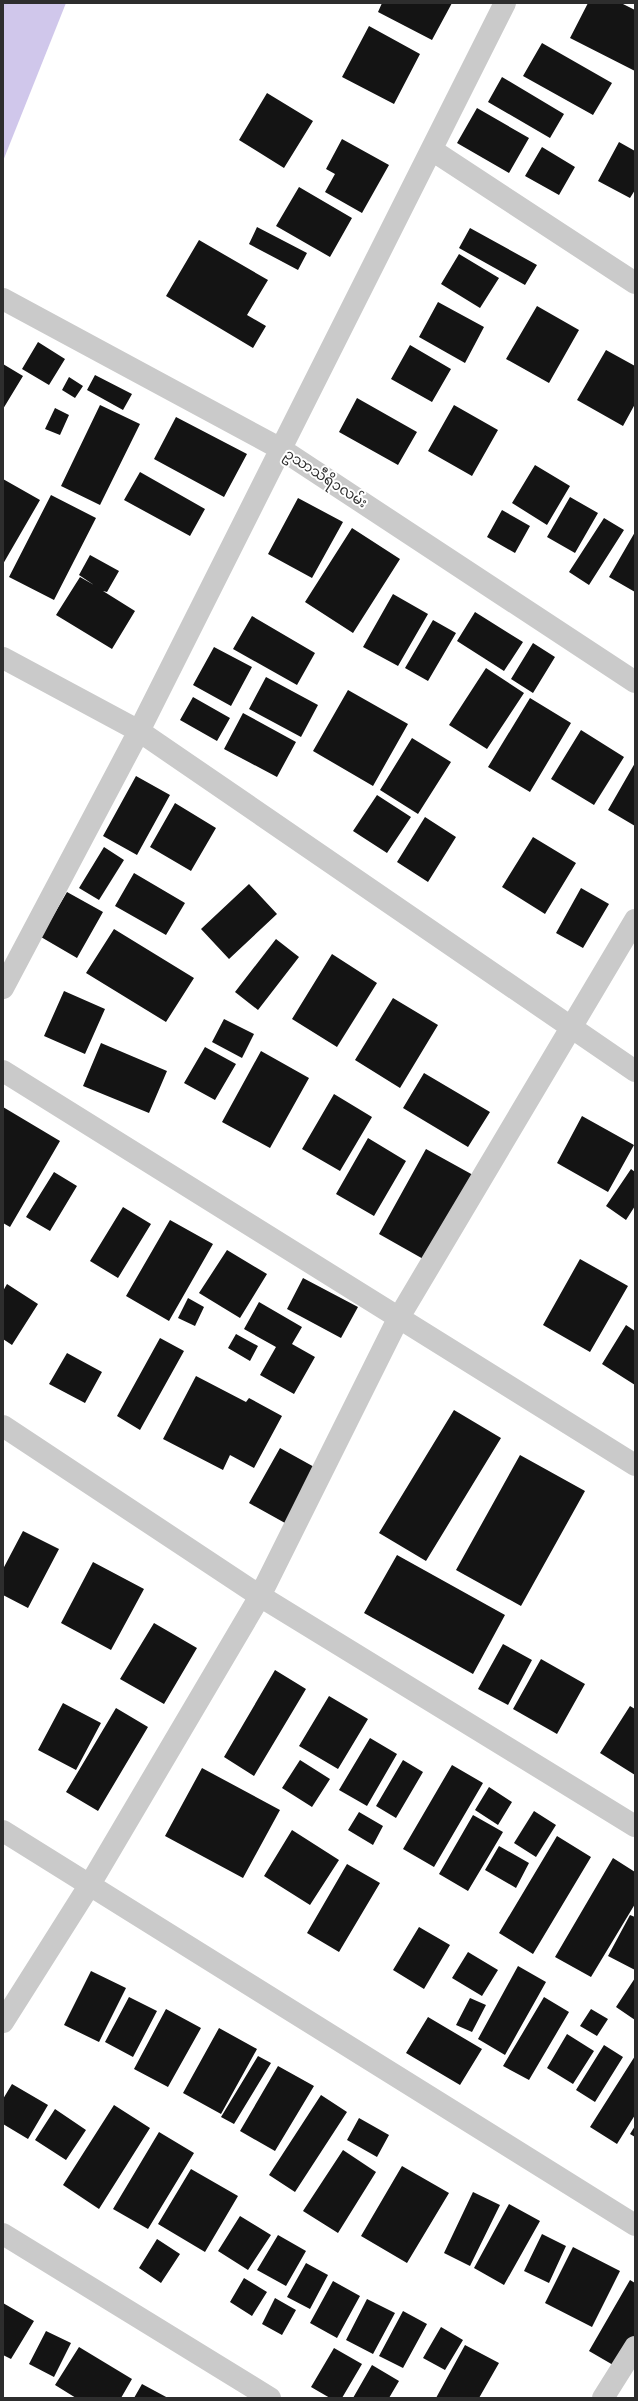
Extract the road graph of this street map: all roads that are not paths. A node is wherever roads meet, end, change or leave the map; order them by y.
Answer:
1 (505, 3) edge
2 (432, 150) junction
3 (635, 284) edge
4 (3, 299) edge
5 (281, 449) junction
6 (3, 658) edge
7 (635, 682) edge
8 (139, 731) junction
9 (635, 920) edge
10 (3, 988) edge
11 (570, 1028) junction
12 (3, 1071) edge
13 (635, 1071) edge
14 (398, 1319) junction
15 (3, 1426) edge
16 (635, 1465) edge
17 (260, 1596) junction
18 (635, 1826) edge
19 (3, 1831) edge
20 (89, 1886) junction
21 (3, 2022) edge
22 (635, 2225) edge
23 (3, 2234) edge
24 (635, 2347) edge
25 (270, 2398) edge
26 (603, 2398) edge

1 - 2 street
2 - 3 street
2 - 5 street
4 - 5 street, ဥသာသီရိ၁လမ်း
5 - 7 street, ဥသာသီရိ၁လမ်း
5 - 8 street
6 - 8 street
8 - 10 street
8 - 11 street
9 - 11 street
11 - 13 street
11 - 14 street
12 - 14 street
14 - 16 street
14 - 17 street
15 - 17 street
17 - 18 street
17 - 20 street
19 - 20 street
20 - 21 street
20 - 22 street
23 - 25 street
24 - 26 street

